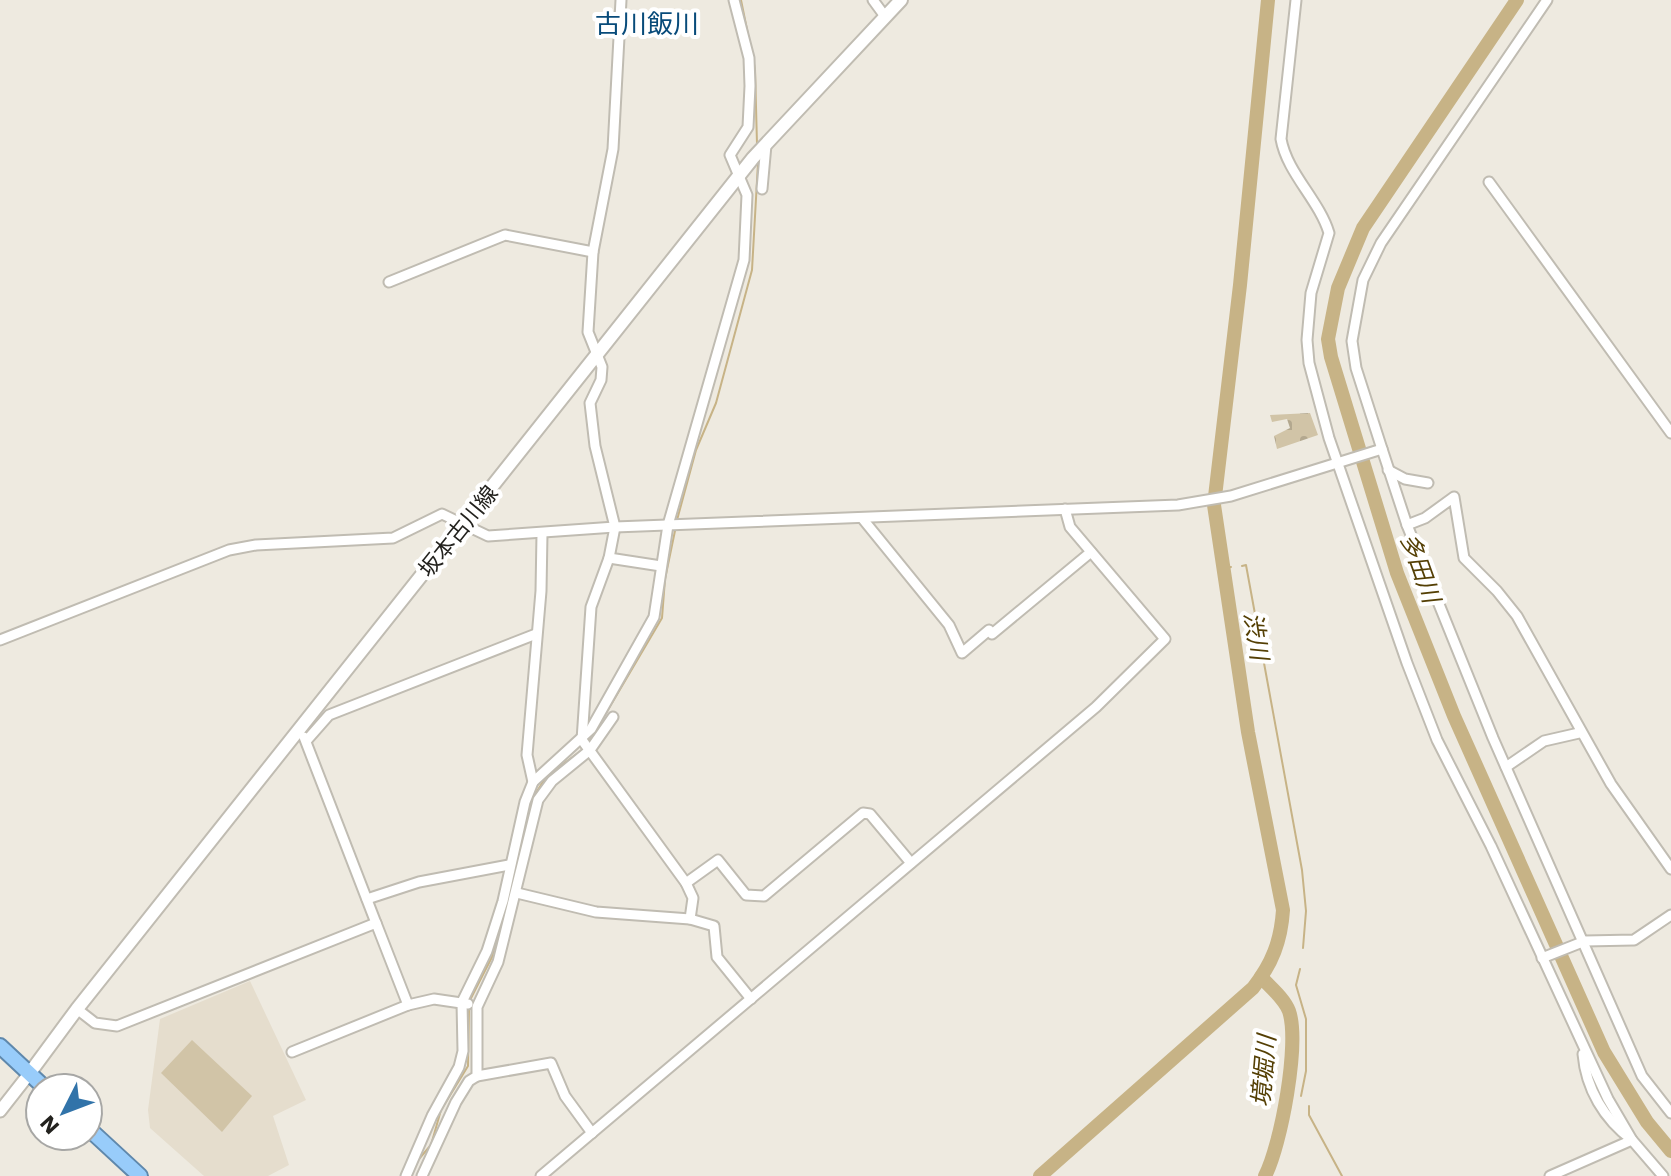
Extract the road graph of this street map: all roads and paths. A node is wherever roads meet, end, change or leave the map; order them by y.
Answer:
1 (621, 0) edge
2 (734, 0) edge
3 (873, 0) edge
4 (901, 0) edge
5 (1296, 0) edge
6 (1547, 0) edge
7 (884, 15) junction
8 (766, 144) junction
9 (739, 175) junction
10 (1489, 182) dead end
11 (762, 189) dead end
12 (593, 252) junction
13 (389, 282) dead end
14 (596, 357) junction
15 (1671, 433) edge
16 (1379, 450) junction
17 (1341, 463) junction
18 (1388, 470) junction
19 (1428, 483) dead end
20 (1065, 509) junction
21 (862, 518) junction
22 (463, 524) junction
23 (674, 525) junction
24 (1407, 525) junction
25 (615, 527) junction
26 (542, 534) junction
27 (1091, 552) junction
28 (609, 558) junction
29 (661, 566) junction
30 (536, 634) junction
31 (0, 640) edge
32 (613, 717) dead end
33 (1579, 733) junction
34 (303, 736) junction
35 (586, 745) junction
36 (1506, 767) junction
37 (533, 782) junction
38 (911, 863) junction
39 (514, 869) junction
40 (1671, 869) edge
41 (686, 883) junction
42 (517, 893) junction
43 (367, 899) junction
44 (1671, 915) edge
45 (690, 919) junction
46 (376, 923) junction
47 (1582, 941) junction
48 (1544, 958) junction
49 (751, 999) junction
50 (469, 1004) junction
51 (408, 1005) junction
52 (77, 1009) junction
53 (0, 1046) edge
54 (292, 1052) dead end
55 (27, 1072) edge
56 (30, 1072) edge
57 (477, 1076) junction
58 (24, 1080) edge
59 (0, 1111) edge
60 (1671, 1113) edge
61 (592, 1133) junction
62 (1632, 1140) junction
63 (104, 1143) edge
64 (140, 1176) edge
65 (406, 1176) edge
66 (422, 1176) edge
67 (541, 1176) edge
68 (1550, 1176) edge
69 (1663, 1176) edge

1 - 12 street
2 - 9 street
3 - 7 street
4 - 7 main road, 坂本古川線
5 - 17 street
6 - 16 street
7 - 8 main road, 坂本古川線
8 - 9 main road, 坂本古川線
8 - 11 street
9 - 14 main road, 坂本古川線
9 - 23 street
10 - 15 street
12 - 13 street
12 - 14 street
14 - 22 main road, 坂本古川線
14 - 25 street
16 - 17 street
16 - 18 street
17 - 20 street
17 - 48 street
18 - 19 street
18 - 24 street
20 - 21 street
20 - 27 street
21 - 23 street
21 - 27 street
22 - 26 street
22 - 31 street
22 - 34 main road, 坂本古川線
23 - 25 street
23 - 29 street
24 - 33 street
24 - 36 street
25 - 26 street
25 - 28 street
26 - 30 street
27 - 38 street
28 - 29 street
28 - 35 street
29 - 35 street
30 - 34 street
30 - 37 street
32 - 35 street
33 - 36 street
33 - 40 street
34 - 43 street
34 - 52 main road, 坂本古川線
35 - 37 street
35 - 39 street
35 - 41 street
36 - 47 street
37 - 39 street
38 - 41 street
38 - 49 street
39 - 42 street
39 - 43 street
39 - 50 street
41 - 45 street
42 - 45 street
42 - 50 street
43 - 46 street
44 - 47 street
45 - 49 street
46 - 51 street
46 - 52 street
47 - 48 street
47 - 60 street
48 - 62 street
49 - 61 street
50 - 51 street
50 - 57 street
50 - 65 street
51 - 54 street
52 - 56 main road, 坂本古川線
53 - 55 highway
57 - 61 street
57 - 66 street
58 - 59 street
61 - 67 street
62 - 68 street
62 - 69 street
63 - 64 highway

